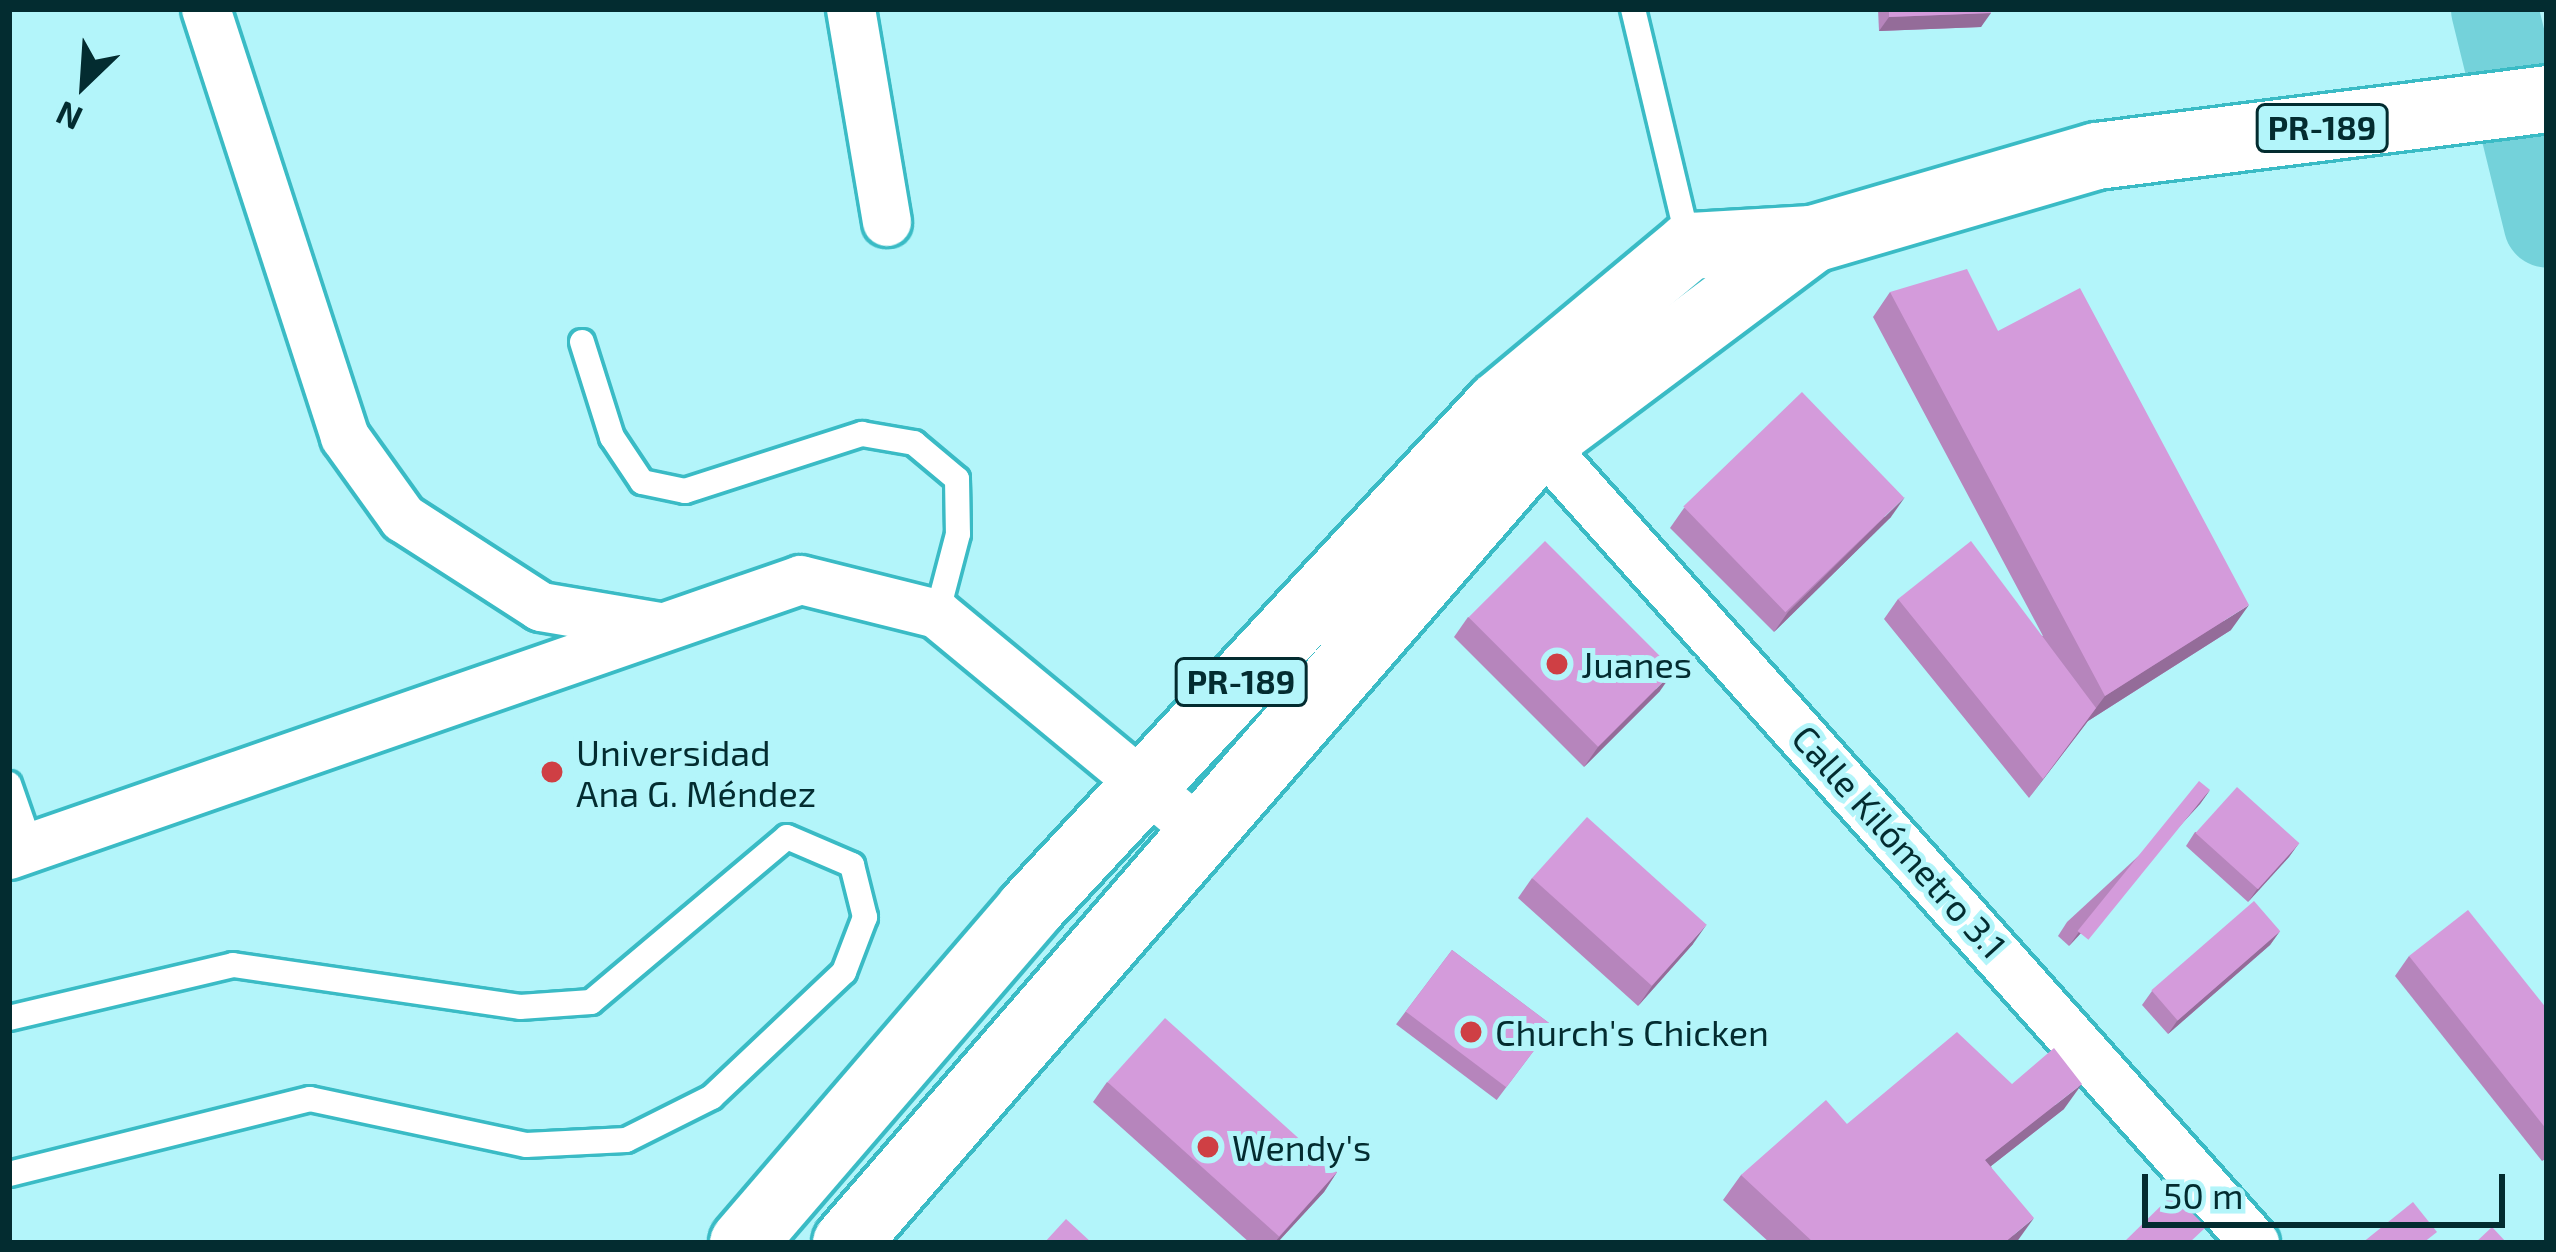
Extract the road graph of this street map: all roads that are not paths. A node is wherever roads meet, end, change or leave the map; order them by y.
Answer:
1 (186, 9) edge
2 (206, 9) edge
3 (851, 9) edge
4 (1633, 9) edge
5 (215, 63) junction
6 (2547, 99) edge
7 (887, 222) dead end
8 (1813, 238) junction
9 (1690, 246) junction
10 (582, 342) dead end
11 (1540, 443) junction
12 (937, 614) junction
13 (663, 628) junction
14 (9, 784) edge
15 (1144, 785) junction
16 (1199, 831) junction
17 (20, 851) edge
18 (9, 1018) edge
19 (9, 1174) edge
20 (743, 1243) edge
21 (846, 1243) edge
22 (2255, 1243) edge

1 - 5 street
2 - 5 street
3 - 7 street
4 - 9 lane
5 - 13 street
6 - 8 main road, PR-189
8 - 9 main road, PR-189
8 - 11 main road, PR-189
9 - 15 main road, PR-189
10 - 12 lane
11 - 16 main road, PR-189
11 - 22 street, Calle Kilómetro 3.1
12 - 13 street
12 - 15 street
13 - 17 street
14 - 17 lane
15 - 16 street
15 - 20 main road, PR-189
16 - 21 main road, PR-189
18 - 19 lane

